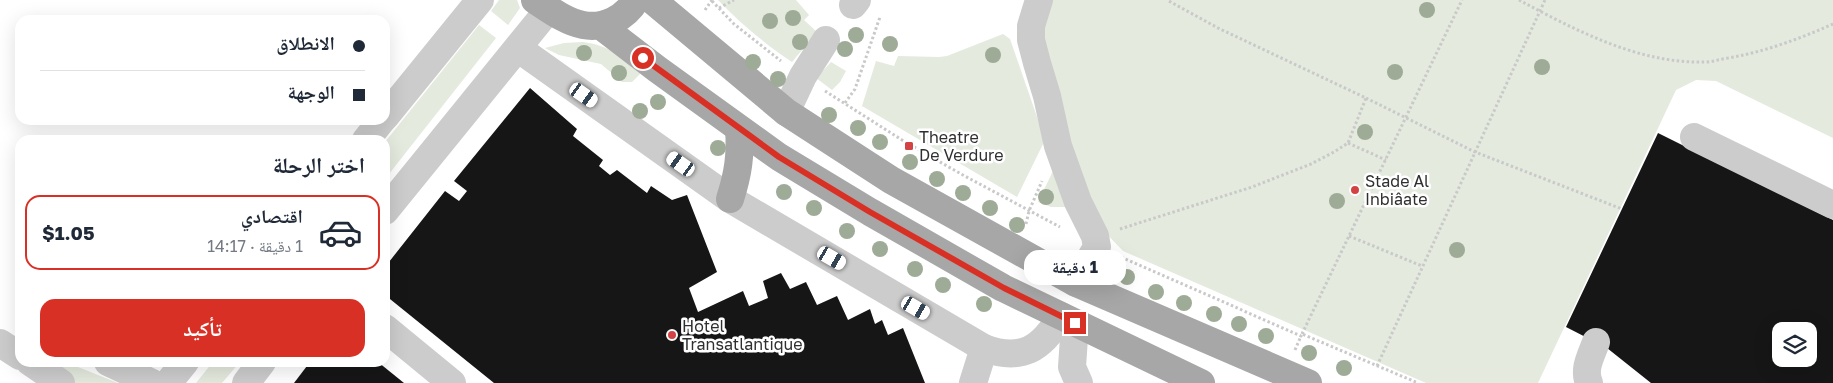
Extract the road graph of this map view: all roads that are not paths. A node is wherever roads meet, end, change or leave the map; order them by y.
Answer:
1 (480, 0) edge
2 (636, 0) edge
3 (652, 0) edge
4 (1039, 0) edge
5 (542, 5) edge
6 (601, 26) junction
7 (826, 40) dead end
8 (519, 49) junction
9 (390, 111) edge
10 (786, 112) junction
11 (378, 125) edge
12 (740, 129) junction
13 (370, 135) edge
14 (1694, 137) dead end
15 (730, 199) junction
16 (390, 205) edge
17 (1833, 206) edge
18 (1076, 283) junction
19 (1068, 320) junction
20 (0, 332) edge
21 (390, 332) edge
22 (15, 335) edge
23 (0, 342) edge
24 (1596, 342) dead end
25 (984, 348) junction
26 (15, 352) edge
27 (37, 367) edge
28 (118, 367) edge
29 (181, 367) edge
30 (258, 367) edge
31 (61, 383) edge
32 (152, 383) edge
33 (168, 383) edge
34 (246, 383) edge
35 (452, 383) edge
36 (973, 383) edge
37 (1078, 383) edge
38 (1201, 383) edge
39 (1308, 383) edge
40 (1589, 383) edge

1 - 9 street
2 - 6 main road
3 - 10 main road
4 - 18 street
5 - 6 main road
5 - 8 street
6 - 12 main road
7 - 10 street
8 - 15 street
8 - 16 street
10 - 18 main road
11 - 13 street
12 - 15 main road
12 - 19 main road
14 - 17 street
15 - 25 street
18 - 39 main road
19 - 25 street
19 - 37 street
19 - 38 main road
20 - 22 street
21 - 35 street
23 - 26 street
24 - 40 street
25 - 36 street
27 - 31 street
28 - 32 street
29 - 33 street
30 - 34 street

